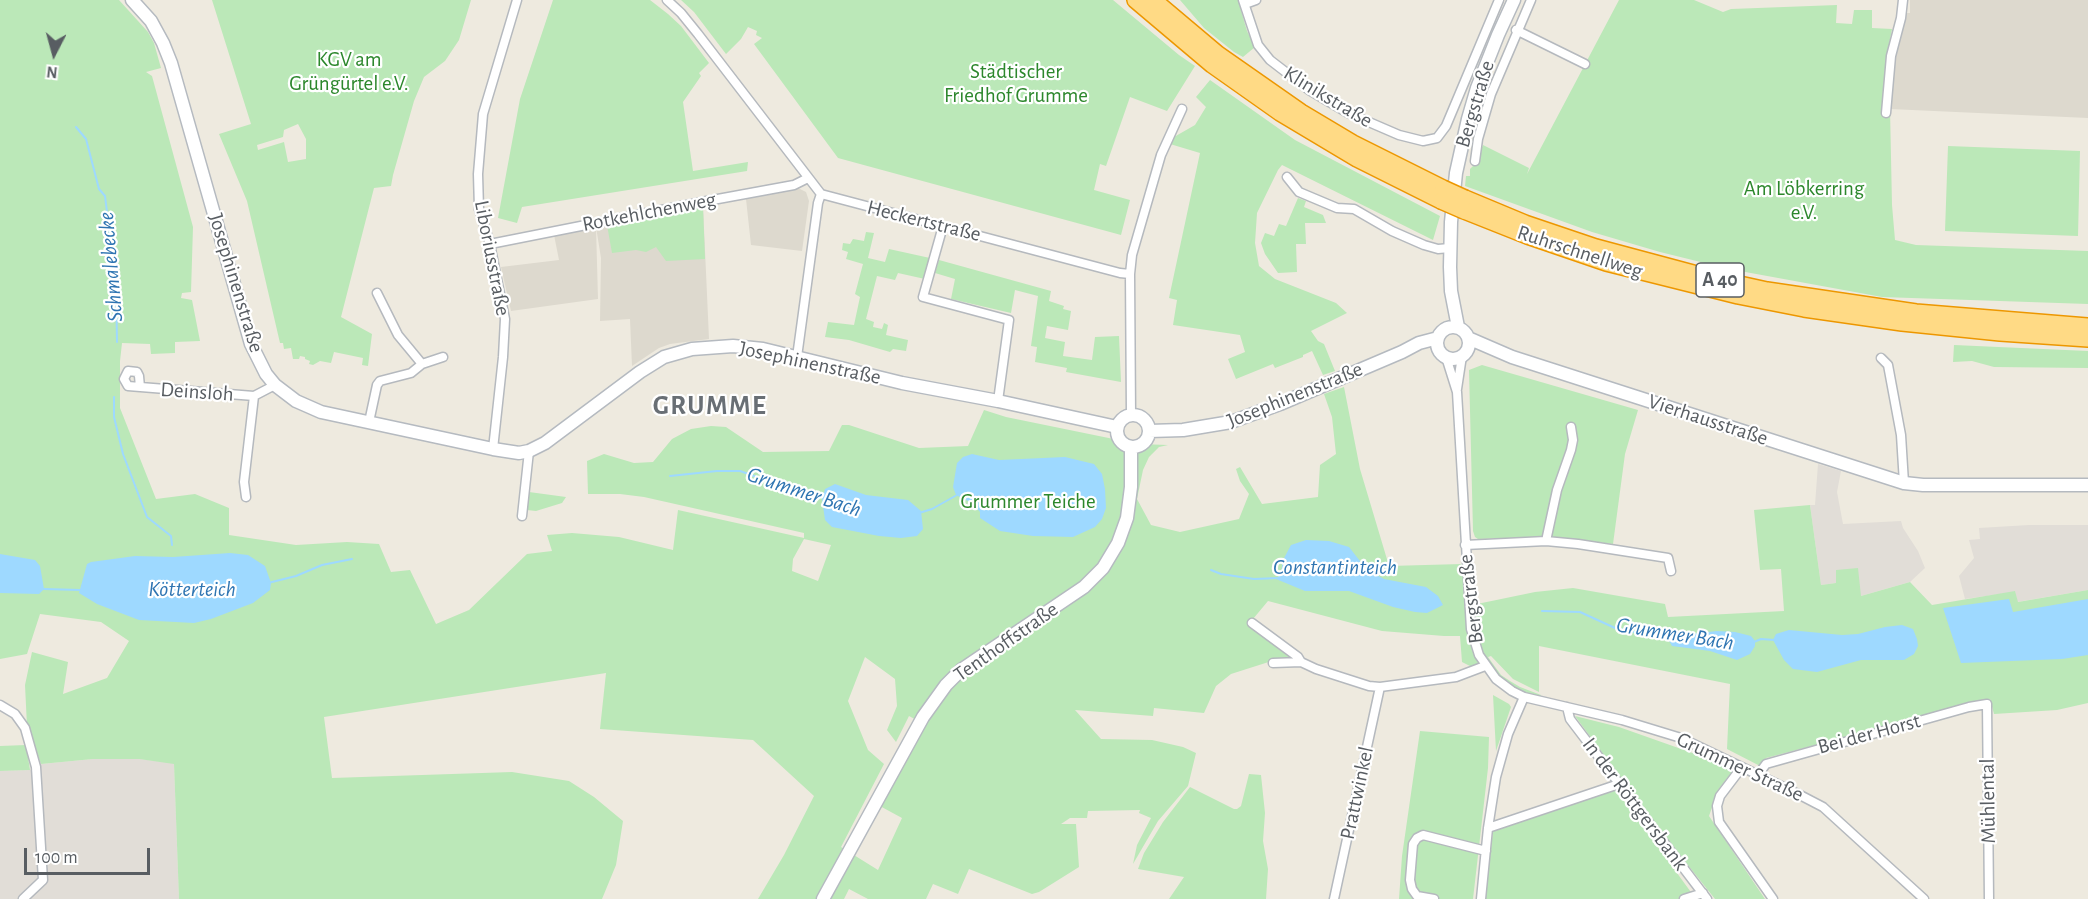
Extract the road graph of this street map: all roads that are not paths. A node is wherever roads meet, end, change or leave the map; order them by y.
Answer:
1 (132, 0) edge
2 (517, 0) edge
3 (667, 0) edge
4 (1135, 0) edge
5 (1154, 0) edge
6 (1256, 0) edge
7 (1486, 0) edge
8 (1515, 0) edge
9 (1531, 0) edge
10 (1903, 0) edge
11 (1244, 2) edge
12 (1497, 2) edge
13 (1516, 30) junction
14 (1211, 56) junction
15 (1585, 64) dead end
16 (1182, 109) dead end
17 (1886, 113) dead end
18 (1446, 126) joint
19 (1474, 161) dead end
20 (1287, 177) dead end
21 (808, 178) junction
22 (821, 195) junction
23 (1464, 205) junction
24 (943, 226) junction
25 (490, 244) junction
26 (1450, 248) junction
27 (1130, 274) junction
28 (377, 293) dead end
29 (2088, 327) edge
30 (1447, 331) junction
31 (1468, 338) junction
32 (2088, 339) edge
33 (1402, 352) junction
34 (1443, 354) junction
35 (1465, 354) junction
36 (443, 357) dead end
37 (797, 357) junction
38 (1512, 357) junction
39 (1881, 358) dead end
40 (422, 364) junction
41 (275, 385) junction
42 (140, 387) dead end
43 (1457, 392) junction
44 (254, 396) junction
45 (998, 401) junction
46 (1131, 415) junction
47 (369, 422) junction
48 (1117, 427) junction
49 (1571, 427) dead end
50 (1149, 430) junction
51 (1131, 447) junction
52 (493, 449) junction
53 (529, 451) junction
54 (1904, 483) junction
55 (2088, 485) edge
56 (246, 497) dead end
57 (522, 516) dead end
58 (1546, 541) junction
59 (1465, 545) junction
60 (1671, 571) dead end
61 (1252, 623) dead end
62 (1301, 662) junction
63 (1273, 663) dead end
64 (1485, 666) junction
65 (1380, 687) junction
66 (1524, 697) junction
67 (1987, 704) joint
68 (0, 705) edge
69 (1567, 707) junction
70 (1742, 767) junction
71 (1758, 775) junction
72 (1619, 784) junction
73 (1488, 828) junction
74 (1486, 851) junction
75 (1705, 896) edge
76 (23, 899) edge
77 (823, 899) edge
78 (1334, 899) edge
79 (1434, 899) edge
80 (1481, 899) edge
81 (1684, 899) edge
82 (1773, 899) edge
83 (1924, 899) edge
84 (1989, 899) edge

1 - 41 street, Josephinenstraße
2 - 25 street, Liboriusstraße
3 - 21 street
4 - 14 highway, Ruhrschnellweg / A 40
5 - 14 highway, Ruhrschnellweg / A 40
6 - 11 street
7 - 12 street
8 - 26 street, Bergstraße
9 - 13 street, Bergstraße
10 - 17 street
11 - 18 street, Klinikstraße
12 - 18 street, Bergstraße
13 - 15 street
13 - 19 street, Bergstraße
14 - 23 highway, Ruhrschnellweg / A 40, bridge
16 - 27 street
20 - 26 street
21 - 22 street
21 - 25 street, Rotkehlchenweg
22 - 24 street, Heckertstraße
22 - 37 street
23 - 29 highway, Ruhrschnellweg / A 40
23 - 32 highway, Ruhrschnellweg / A 40
24 - 27 street, Heckertstraße
24 - 45 street
25 - 52 street, Liboriusstraße
26 - 30 street, Bergstraße
27 - 46 street
28 - 40 street
30 - 31 street
30 - 33 street, Josephinenstraße
30 - 34 street, Bergstraße
31 - 35 street, Bergstraße
31 - 38 street, Vierhausstraße
33 - 34 street, Josephinenstraße
33 - 50 street, Josephinenstraße
34 - 35 street
34 - 43 street, Bergstraße
35 - 38 street, Vierhausstraße
35 - 43 street, Bergstraße
36 - 40 street
37 - 45 street, Josephinenstraße
37 - 53 street, Josephinenstraße
38 - 54 street, Vierhausstraße
39 - 54 street
40 - 47 street
41 - 44 street, Deinsloh
41 - 47 street, Josephinenstraße
42 - 44 street, Deinsloh
43 - 59 street, Bergstraße
44 - 56 street, Deinsloh
45 - 48 street, Josephinenstraße
46 - 48 street
46 - 50 street
47 - 52 street, Josephinenstraße
48 - 51 street
49 - 58 street
50 - 51 street
51 - 77 street, Tenthoffstraße
52 - 53 street, Josephinenstraße
53 - 57 street
54 - 55 street, Vierhausstraße
58 - 59 street
58 - 60 street
59 - 64 street, Bergstraße
61 - 62 street
62 - 63 street
62 - 65 street
64 - 65 street
64 - 66 street, Bergstraße
65 - 78 street, Prattwinkel
66 - 69 street, Grummer Straße
66 - 73 street
67 - 71 street, Bei der Horst
67 - 84 street, Mühlental
68 - 76 street
69 - 70 street, Grummer Straße
69 - 72 street, In der Röttgersbank
70 - 71 street, Grummer Straße
70 - 82 street
71 - 83 street, Grummer Straße
72 - 73 street
72 - 75 street, In der Röttgersbank
73 - 74 street
74 - 79 street
74 - 80 street
75 - 81 street

